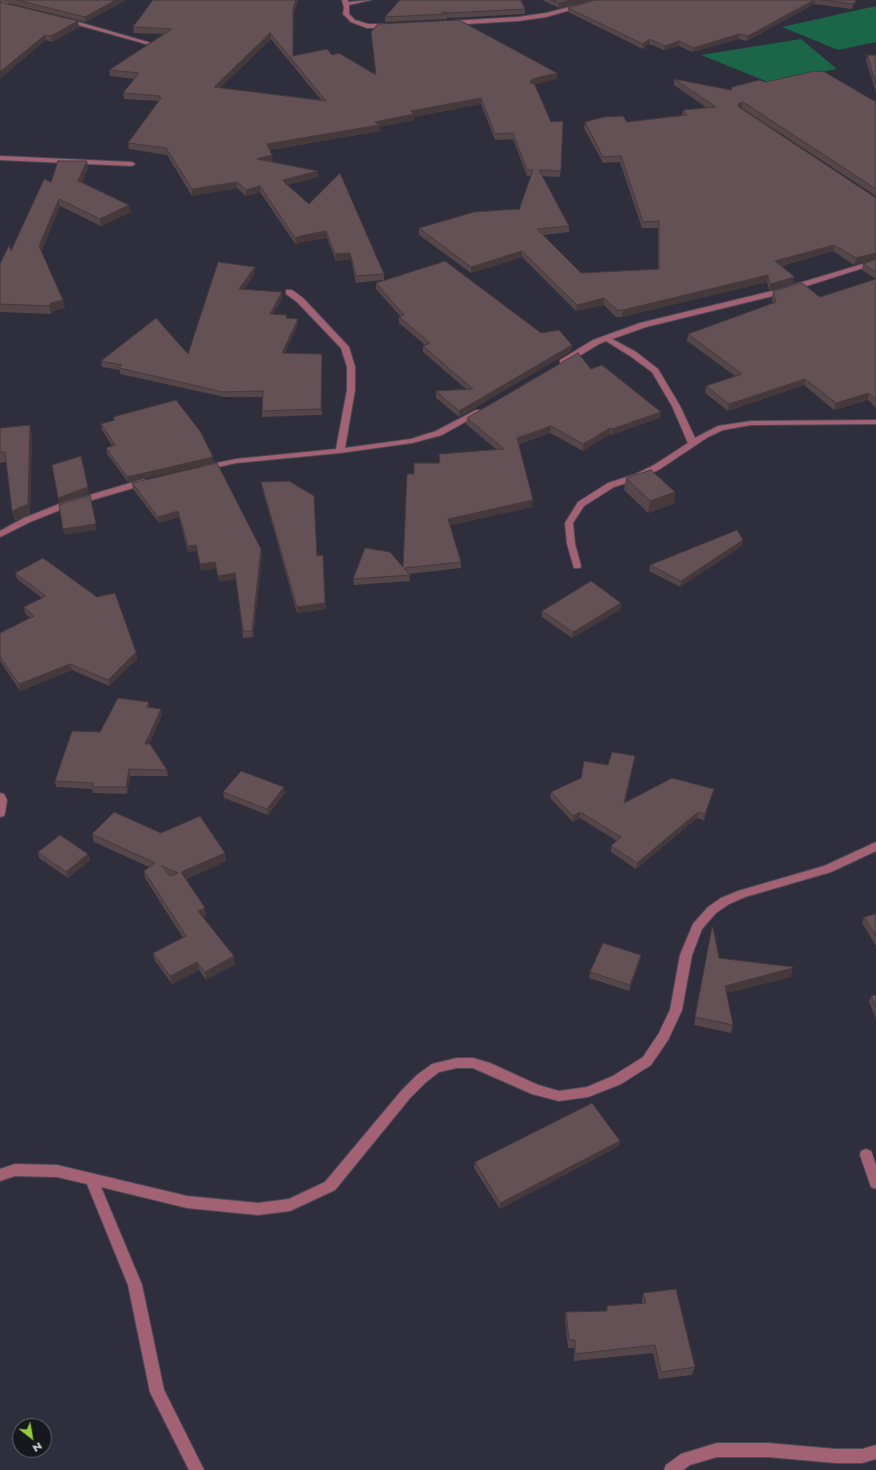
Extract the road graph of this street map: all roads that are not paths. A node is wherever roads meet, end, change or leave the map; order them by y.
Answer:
1 (12, 0) edge
2 (368, 0) edge
3 (603, 0) edge
4 (346, 2) edge
5 (0, 4) edge
6 (15, 8) edge
7 (59, 19) edge
8 (440, 23) edge
9 (400, 25) edge
10 (148, 43) edge
11 (0, 158) edge
12 (132, 164) dead end
13 (876, 262) edge
14 (289, 292) dead end
15 (606, 338) junction
16 (556, 366) edge
17 (483, 410) edge
18 (876, 422) edge
19 (693, 444) junction
20 (340, 451) junction
21 (199, 469) edge
22 (150, 481) edge
23 (0, 534) edge
24 (577, 566) dead end
25 (0, 796) edge
26 (0, 813) edge
27 (876, 846) edge
28 (866, 1155) dead end
29 (0, 1175) edge
30 (91, 1179) junction
31 (876, 1183) edge
32 (876, 1452) edge
33 (197, 1470) edge
34 (671, 1470) edge

1 - 5 street
2 - 4 street
3 - 8 street
4 - 9 street
5 - 6 street
7 - 10 street
11 - 12 street
13 - 15 street
14 - 20 street
15 - 16 street
15 - 19 street
17 - 20 street
18 - 19 street
19 - 24 street
20 - 21 street
22 - 23 street
25 - 26 street
27 - 30 street
28 - 31 street
29 - 30 street
30 - 33 street
32 - 34 street

